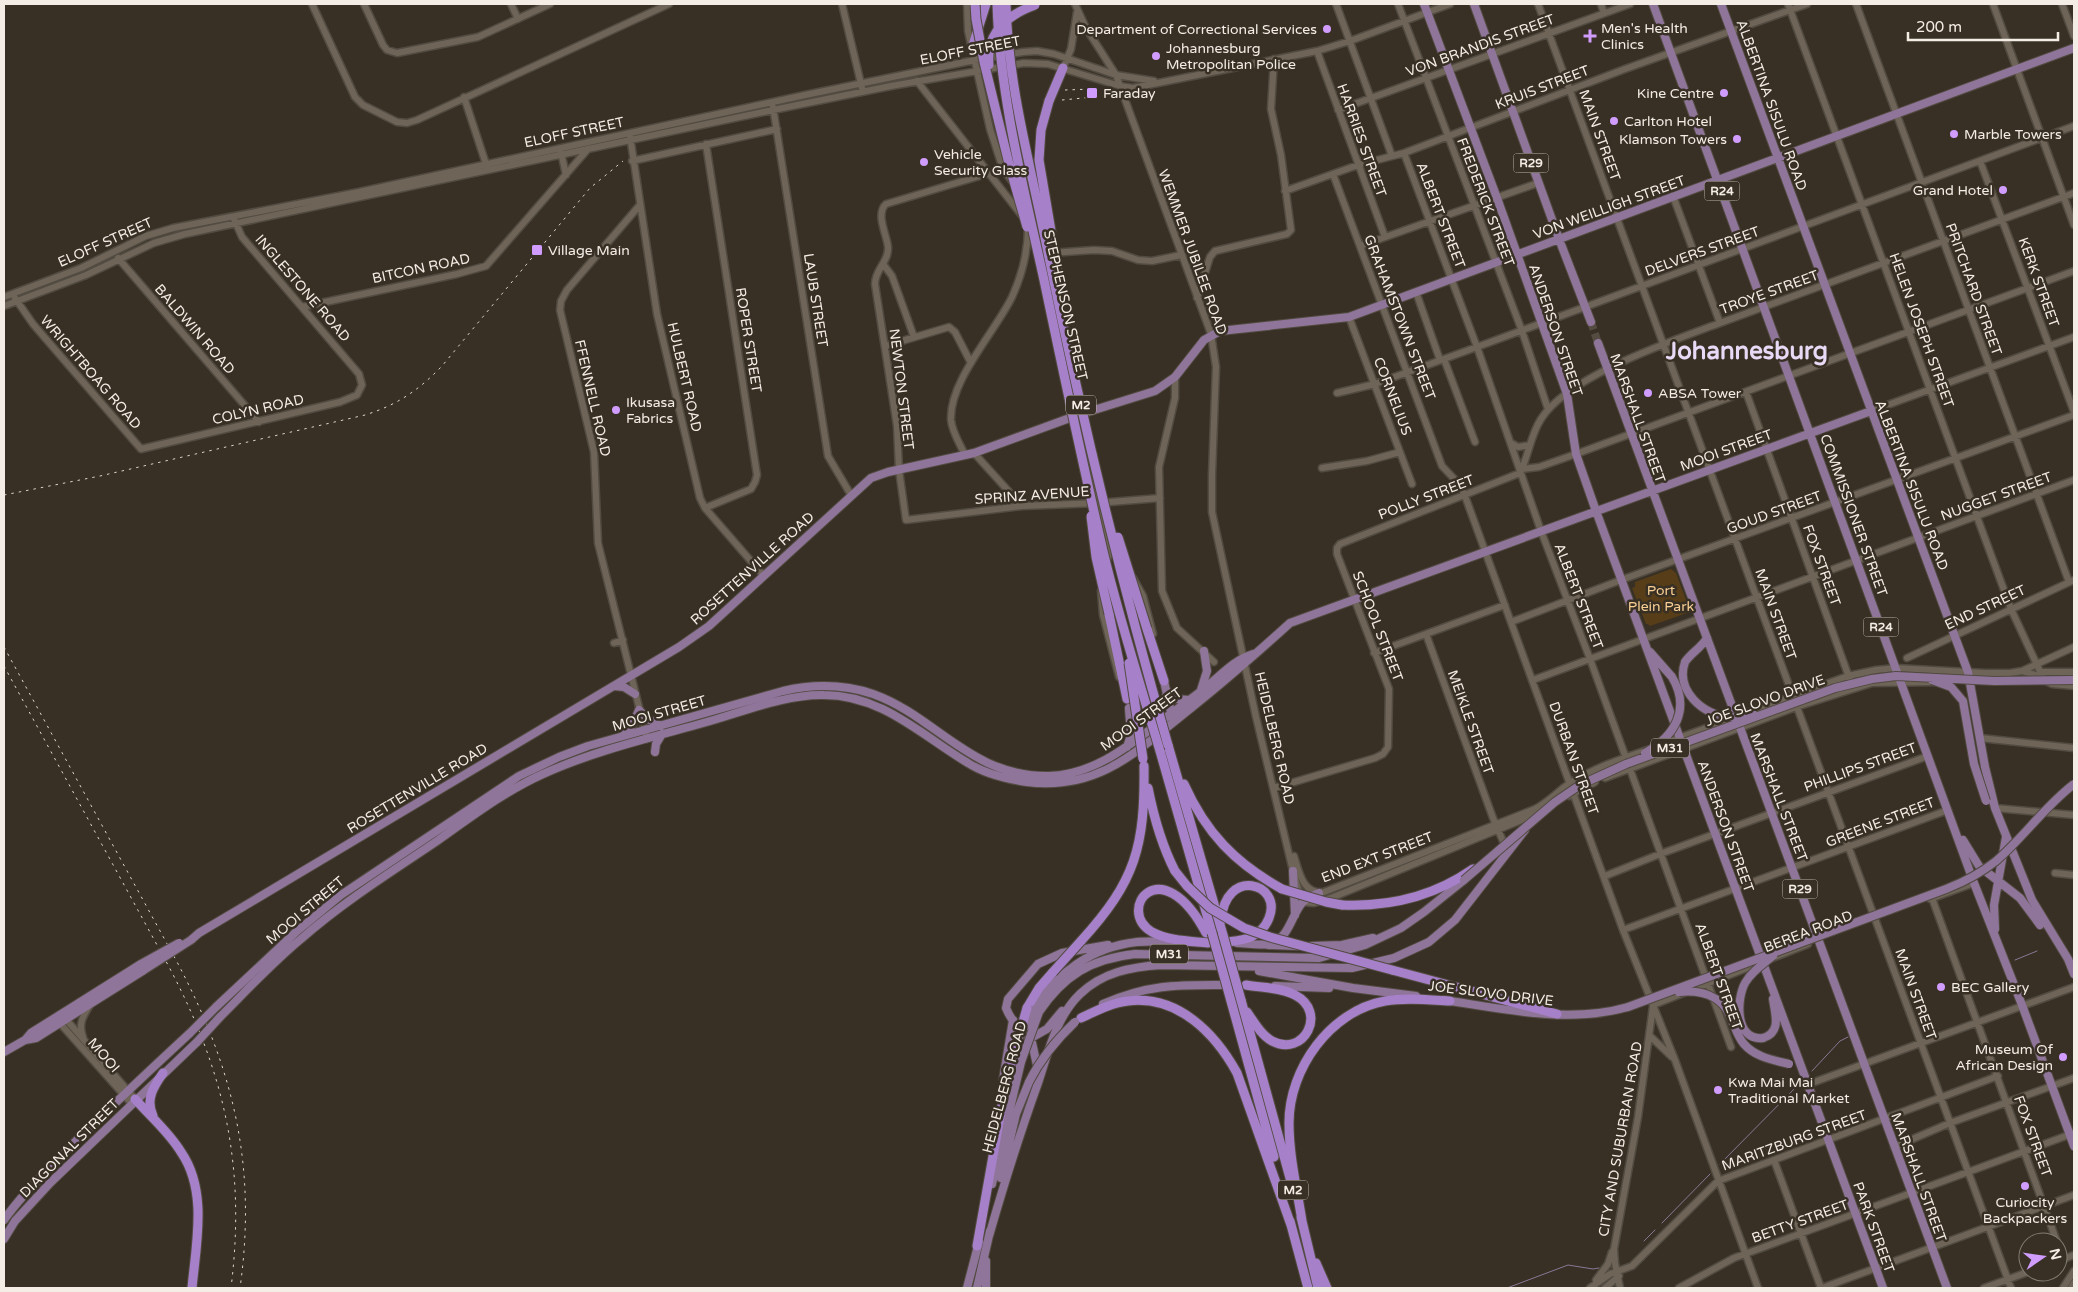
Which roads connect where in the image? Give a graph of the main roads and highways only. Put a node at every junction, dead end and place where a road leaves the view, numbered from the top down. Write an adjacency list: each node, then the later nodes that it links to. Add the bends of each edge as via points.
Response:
1 (975, 4): 15 (highway, bridge, via 979,40)
2 (986, 4): 11 (highway)
3 (997, 4): 21 (highway, M2, bridge, via 1007,105)
4 (1006, 4): 13 (highway, M2, bridge)
5 (1011, 4): 13 (highway, bridge)
6 (1042, 4): 15 (highway, bridge, via 1016,12 992,40 988,57)
7 (1424, 4): 19 (main road, ANDERSON STREET)
8 (1474, 4): 18 (main road, R29)
9 (1653, 4): 17 (main road, COMMISSIONER STREET / R24)
10 (1721, 4): 16 (main road, ALBERTINA SISULU ROAD / R24)
11 (972, 48)
12 (2074, 48): 16 (main road, VON WEILLIGH STREET)
13 (1010, 61): 22 (highway, M2, bridge)
14 (1063, 68): 22 (highway, bridge, via 1041,130 1038,160 1060,278)
15 (992, 93): 21 (highway, bridge)
16 (1778, 158): 17 (main road, VON WEILLIGH STREET); 25 (main road, ALBERTINA SISULU ROAD / R24)
17 (1718, 181): 18 (main road, VON WEILLIGH STREET); 26 (main road, COMMISSIONER STREET / R24)
18 (1559, 240): 19 (main road, VON WEILLIGH STREET); 20 (main road, R29)
19 (1517, 254): 23 (main road, VON WEILLIGH STREET, via 1349,317 1229,328); 30 (main road, ANDERSON STREET, via 1567,394 1576,454)
20 (1591, 322)
21 (1053, 324): 28 (highway, M2, bridge)
22 (1063, 326): 27 (highway, M2, bridge)
23 (1211, 334): 39 (main road, ROSETTENVILLE ROAD, via 1175,377 1155,391 974,453 871,478 709,626 679,648)
24 (1598, 343): 29 (main road, MARSHALL STREET / R29)
25 (1871, 411): 26 (main road, MOOI STREET); 59 (main road, ALBERTINA SISULU ROAD / R24, via 1968,672)
26 (1811, 433): 29 (main road, MOOI STREET); 36 (main road, COMMISSIONER STREET / R24, via 1896,668)
27 (1100, 483): 38 (highway, bridge); 54 (highway, M2, bridge)
28 (1090, 488): 31 (highway, M2, bridge); 44 (highway, bridge, via 1096,558)
29 (1652, 491): 30 (main road, MOOI STREET); 32 (main road, MARSHALL STREET / R29)
30 (1596, 511): 33 (main road, ANDERSON STREET); 35 (main road, MOOI STREET, via 1290,623)
31 (1122, 623): 54 (highway, M2, bridge); 56 (highway, bridge)
32 (1707, 638): 45 (main road, bridge, via 1685,662 1683,678 1696,702 1709,712 1736,717); 122 (main road, MARSHALL STREET / R29)
33 (1648, 650): 57 (main road, bridge, via 1672,677 1680,696 1680,712 1665,740); 82 (main road, ANDERSON STREET)
34 (1204, 651): 41 (main road, via 1207,671)
35 (1243, 661): 41 (main road, MOOI STREET); 48 (main road, MOOI STREET)
36 (1903, 679): 37 (main road, JOE SLOVO DRIVE / M31, bridge); 45 (main road, JOE SLOVO DRIVE / M31, bridge, via 1872,679 1854,683); 59 (main road, bridge, via 1945,684 1960,696 1966,709 1974,764 1986,801); 61 (main road, COMMISSIONER STREET / R24)
37 (2074, 680)
38 (1164, 681): 40 (main road)
39 (614, 686): 42 (main road, via 624,687); 79 (main road, ROSETTENVILLE ROAD, bridge)
40 (1167, 692): 43 (main road, via 1176,699); 44 (main road, via 1157,712 1146,716 1138,716); 46 (main road)
41 (1201, 692): 43 (main road, MOOI STREET)
42 (635, 694)
43 (1189, 700): 46 (main road, MOOI STREET)
44 (1129, 705): 51 (main road, STEPHENSON STREET); 53 (main road, via 1131,735)
45 (1783, 706): 57 (main road, JOE SLOVO DRIVE / M31, bridge)
46 (1172, 713): 48 (main road); 51 (main road, MOOI STREET)
47 (661, 726): 50 (main road, MOOI STREET); 50 (main road, via 639,710); 53 (main road, MOOI STREET, via 799,687 836,686 873,694 974,756 1017,772 1049,776 1076,771 1104,761)
48 (1169, 726): 52 (main road, MOOI STREET)
49 (662, 734): 52 (main road, MOOI STREET, via 784,700 833,695 861,700 890,711 970,765 1015,780 1049,784 1078,780 1105,771); 55 (main road, via 656,744); 70 (main road, MOOI STREET, via 590,756 522,784)
50 (623, 736): 70 (main road, MOOI STREET, via 566,754 520,776 340,895)
51 (1141, 737): 52 (main road, STEPHENSON STREET); 53 (main road, MOOI STREET)
52 (1147, 744)
53 (1127, 746)
54 (1166, 749): 63 (highway, bridge, via 1189,796 1215,837 1249,868 1282,889 1342,905 1380,905 1431,893); 68 (highway, M2); 71 (highway, M2)
55 (656, 752)
56 (1144, 763): 88 (highway, bridge, via 1142,834 1132,867 1114,901 1039,988); 89 (highway, bridge, via 1155,824 1163,848 1175,871 1210,908 1244,928 1270,937)
57 (1627, 763): 63 (main road, JOE SLOVO DRIVE / M31, bridge, via 1566,795)
58 (2074, 784): 76 (main road, JOE SLOVO DRIVE, bridge, via 1997,860 1973,877 1946,890)
59 (1995, 808): 62 (main road, ALBERTINA SISULU ROAD / R24)
60 (1537, 814): 78 (main road, via 1455,920 1418,948 1394,958 1352,968)
61 (1952, 821): 65 (main road, ALBERTINA SISULU ROAD / R24, via 1976,862); 72 (main road, COMMISSIONER STREET)
62 (2006, 836): 65 (main road); 80 (main road, ALBERTINA SISULU ROAD / R24, via 2037,912 2068,959)
63 (1494, 854): 69 (main road, JOE SLOVO DRIVE / M31, bridge, via 1424,912)
64 (1293, 872): 67 (main road)
65 (1998, 881): 72 (main road, via 1993,912); 80 (main road, ALBERTINA SISULU ROAD / R24, via 2026,905)
66 (1319, 892): 67 (main road, via 1302,902)
67 (1295, 915): 75 (main road, via 1282,937)
68 (1209, 933): 74 (highway, via 1187,904 1168,890 1160,888 1147,892 1140,902 1141,919 1151,931 1173,939); 106 (highway, M2, bridge)
69 (1392, 933): 75 (main road, via 1342,944); 77 (main road, JOE SLOVO DRIVE / M31)
70 (298, 935): 95 (main road, MOOI STREET, bridge, via 197,1042); 98 (main road, MOOI STREET, bridge)
71 (1222, 936): 71 (highway, via 1240,940 1259,932 1267,923 1271,906 1259,887 1244,886 1233,891 1225,901); 74 (main road); 75 (main road); 87 (highway, M2, bridge)
72 (1997, 941): 101 (main road, COMMISSIONER STREET)
73 (1136, 942): 74 (main road); 88 (main road, via 1107,949 1080,961 1054,981); 91 (main road, via 1062,953 1038,964 1007,1000 1006,1008)
74 (1208, 943)
75 (1264, 944)
76 (1780, 950): 82 (main road, bridge, via 1750,976 1740,997 1739,1014 1750,1035 1764,1038 1772,1034 1776,1026); 85 (main road, JOE SLOVO DRIVE, bridge)
77 (1319, 958): 88 (main road, HEIDELBERG ROAD / M31, via 1135,954 1109,958 1070,976)
78 (1228, 966): 83 (main road); 84 (main road, via 1136,967 1100,979)
79 (143, 967): 90 (main road, ROSETTENVILLE ROAD); 90 (main road, ROSETTENVILLE ROAD, via 92,1002)
80 (2074, 974)
81 (1246, 985): 83 (main road, HEIDELBERG ROAD); 87 (highway, via 1296,995 1310,1009 1309,1029 1301,1040 1279,1044 1266,1037); 92 (main road, HEIDELBERG ROAD, via 1146,988 1108,1002)
82 (1771, 985): 97 (main road, ANDERSON STREET)
83 (1353, 988): 86 (main road, JOE SLOVO DRIVE)
84 (1081, 993): 93 (main road, via 1047,1029); 96 (main road, via 1059,1025)
85 (1668, 993): 89 (main road, JOE SLOVO DRIVE, bridge, via 1628,1007 1591,1014); 97 (main road, bridge, via 1693,991 1713,997 1727,1010 1737,1034 1750,1049 1789,1064)
86 (1450, 1001): 89 (main road, JOE SLOVO DRIVE); 105 (highway, via 1400,999 1373,1004 1350,1014 1319,1043 1301,1070 1291,1103 1289,1131)
87 (1242, 1003): 105 (highway, M2)
88 (1033, 1010): 111 (highway, bridge, via 1006,1083)
89 (1557, 1014)
90 (61, 1018): 94 (main road, ROSETTENVILLE ROAD)
91 (1013, 1020): 93 (main road); 111 (main road)
92 (1078, 1020): 106 (highway, via 1102,1008 1129,1001 1160,1002 1193,1019 1210,1033 1237,1073); 107 (main road, HEIDELBERG ROAD, bridge, via 1050,1048 1029,1082 1016,1114)
93 (1031, 1038): 96 (main road)
94 (4, 1052)
95 (163, 1073): 99 (main road, MOOI STREET); 100 (highway, via 150,1098 151,1113)
96 (1039, 1079): 107 (main road)
97 (1808, 1082): 103 (main road, ANDERSON STREET)
98 (125, 1093): 104 (main road, DIAGONAL STREET, via 50,1167)
99 (133, 1101): 100 (highway); 108 (main road, DIAGONAL STREET, via 50,1183 15,1221)
100 (157, 1124): 113 (highway, via 182,1152 194,1182 198,1223)
101 (2072, 1134): 102 (main road, COMMISSIONER STREET)
102 (2074, 1146)
103 (1842, 1175): 121 (main road, PARK STREET)
104 (4, 1220)
105 (1302, 1221): 109 (highway, M2)
106 (1291, 1225): 110 (highway, M2)
107 (989, 1236): 112 (main road, HEIDELBERG ROAD)
108 (4, 1239)
109 (1306, 1240): 119 (highway, M2); 120 (highway)
110 (1296, 1241): 117 (highway); 118 (highway, M2)
111 (976, 1250): 114 (main road)
112 (986, 1251): 115 (main road, HEIDELBERG ROAD); 116 (main road)
113 (192, 1288)
114 (967, 1288)
115 (977, 1288)
116 (986, 1288)
117 (1302, 1288)
118 (1308, 1288)
119 (1318, 1288)
120 (1327, 1288)
121 (1883, 1288)
122 (1947, 1288)

